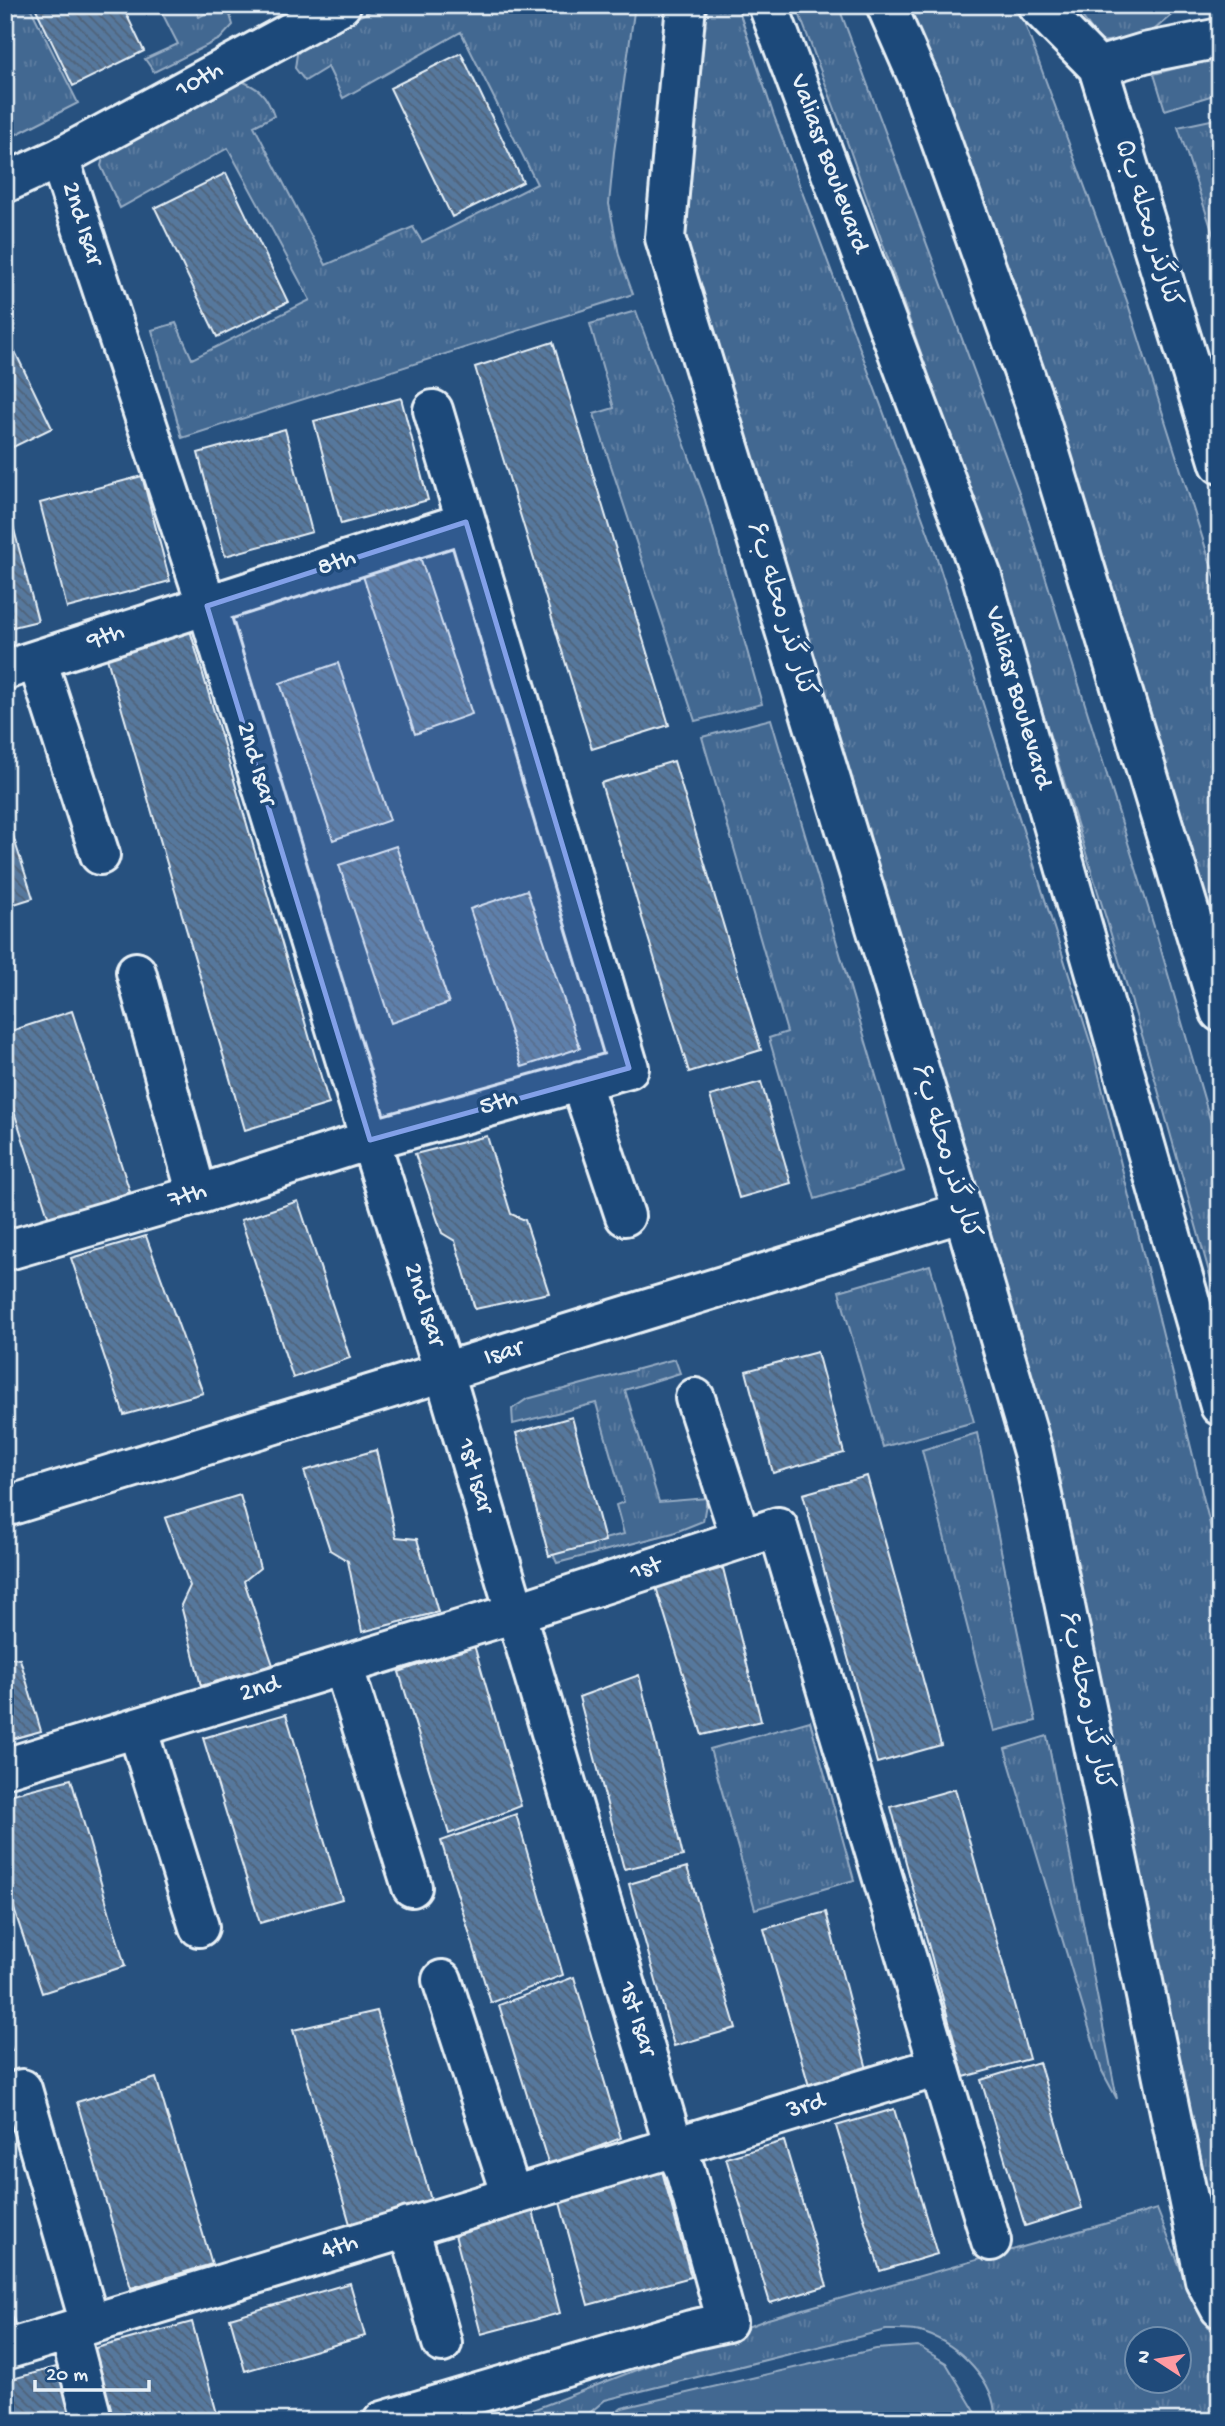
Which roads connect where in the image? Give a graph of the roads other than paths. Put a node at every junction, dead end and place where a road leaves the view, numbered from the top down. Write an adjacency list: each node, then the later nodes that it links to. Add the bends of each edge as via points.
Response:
1 (341, 5): 8 (street, 10th)
2 (686, 5): 21 (street, کنار گذر محله ب۶, via 665,238)
3 (768, 5): 26 (street, Valiasr Boulevard, via 982,578)
4 (886, 5): 17 (street, via 921,85 1034,401)
5 (1037, 5): 7 (street, کنارگذر محله ب۵)
6 (1220, 38): 7 (street)
7 (1098, 67): 11 (street, کنارگذر محله ب۵)
8 (60, 158): 9 (street, 10th); 13 (street, 2nd Isar)
9 (5, 183)
10 (433, 410): 12 (street)
11 (1220, 464)
12 (466, 522): 13 (street, 8th); 18 (street, 5th, via 629,1068)
13 (207, 606): 14 (street, 9th); 19 (street, 2nd Isar)
14 (21, 665): 15 (street)
15 (100, 855)
16 (136, 972): 20 (street)
17 (1220, 1012)
18 (580, 1081): 19 (street, 5th); 22 (street)
19 (370, 1140): 20 (street, 7th); 24 (street, 2nd Isar)
20 (197, 1195): 23 (street, 7th)
21 (963, 1212): 24 (street, Isar); 42 (street, کنار گذر محله ب۶, via 1033,1452 1205,2280)
22 (625, 1216)
23 (5, 1251)
24 (444, 1372): 27 (street, Isar); 29 (street, 1st Isar)
25 (695, 1398): 28 (street)
26 (1220, 1406)
27 (5, 1507)
28 (741, 1539): 29 (street, 1st); 36 (street, 1st, via 778,1527)
29 (515, 1613): 30 (street, 2nd); 38 (street, 1st Isar)
30 (343, 1665): 31 (street, 2nd); 33 (street)
31 (137, 1728): 32 (street, 2nd); 34 (street)
32 (5, 1768)
33 (412, 1887)
34 (199, 1927)
35 (442, 1980): 39 (street)
36 (938, 2067): 38 (street, 3rd); 41 (street)
37 (22, 2089): 43 (street)
38 (674, 2147): 39 (street, 4th); 46 (street, 1st Isar, via 685,2170 727,2322 691,2330)
39 (512, 2196): 40 (street, 4th)
40 (409, 2227): 43 (street, 4th); 44 (street)
41 (991, 2241)
42 (1220, 2308)
43 (80, 2328): 45 (street, 4th); 47 (street)
44 (442, 2343)
45 (5, 2350)
46 (476, 2408): 48 (street, 1st Isar)
47 (90, 2411)
48 (383, 2421)

